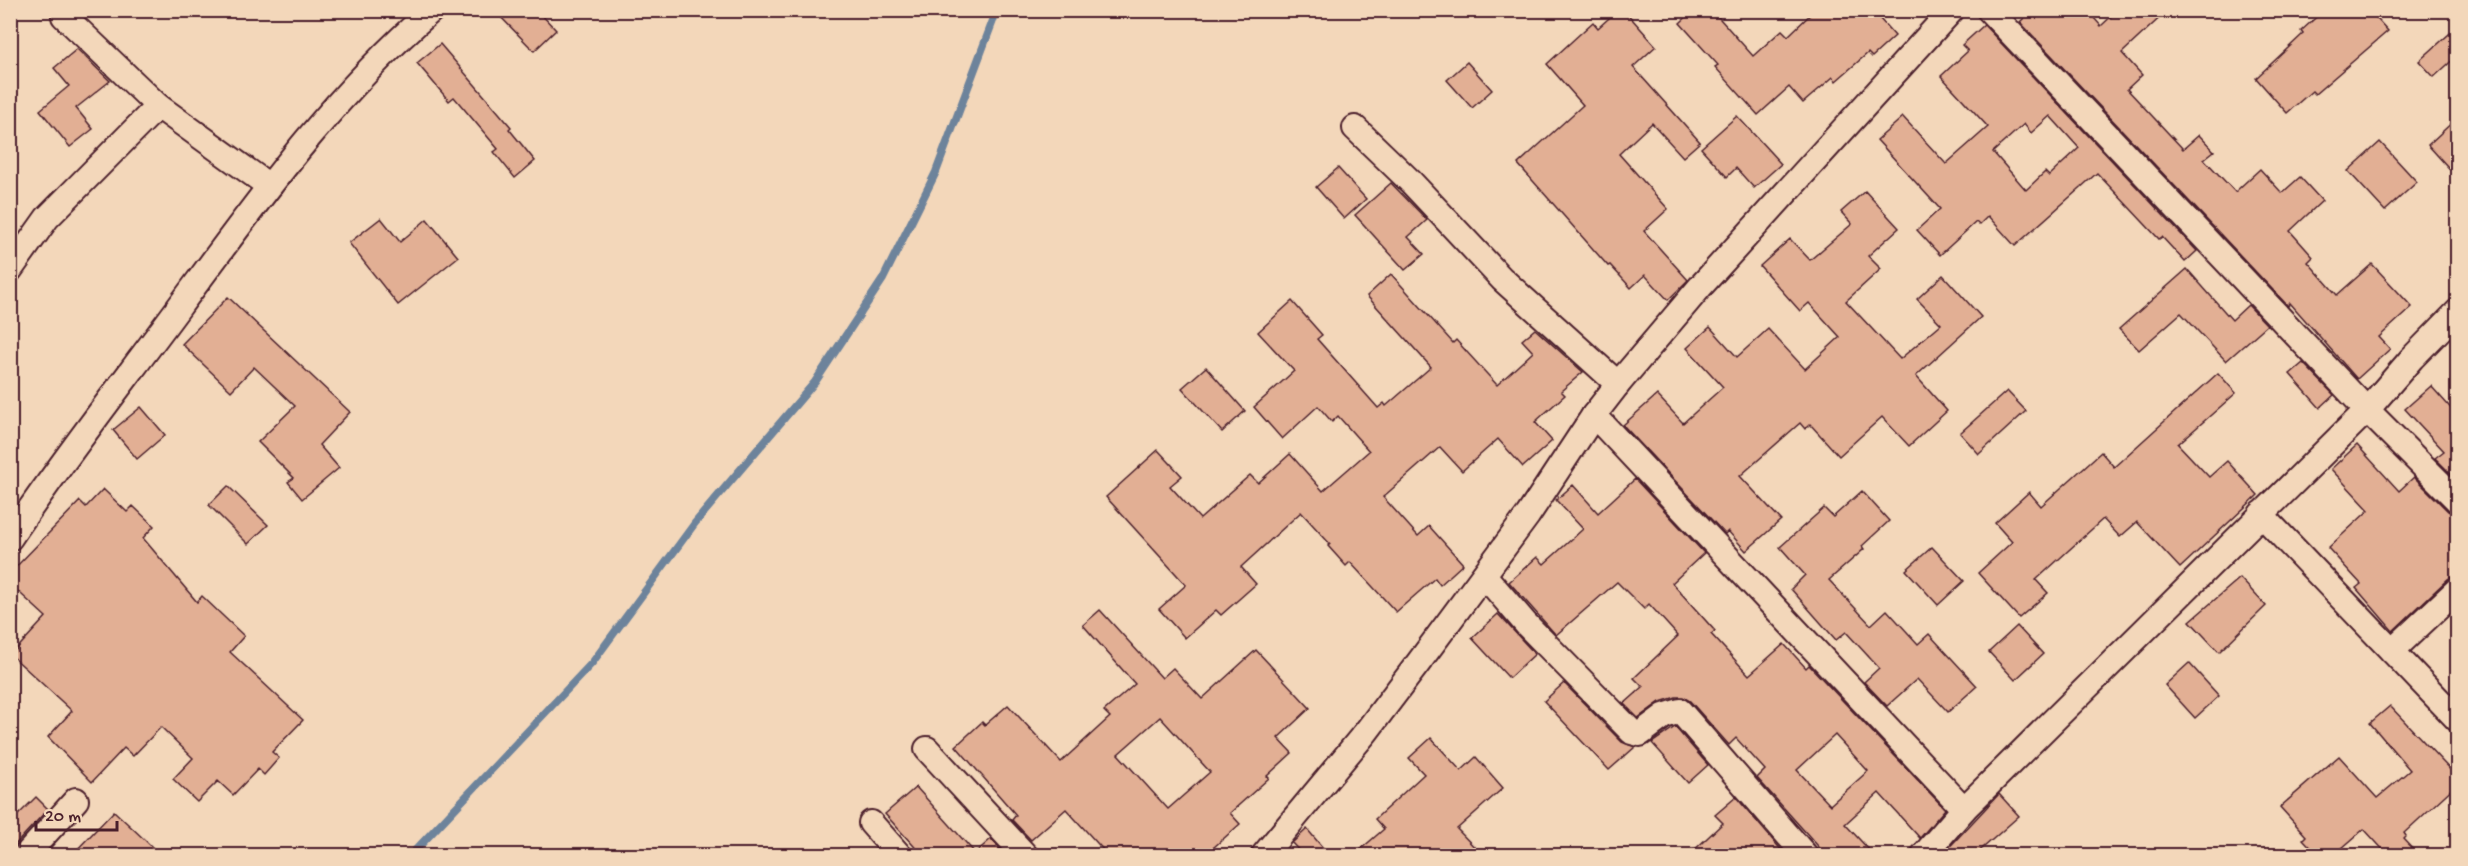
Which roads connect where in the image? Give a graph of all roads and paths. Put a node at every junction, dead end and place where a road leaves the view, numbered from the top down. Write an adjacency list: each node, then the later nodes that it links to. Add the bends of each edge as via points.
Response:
1 (432, 10): 7 (street, via 351,91)
2 (1952, 10): 10 (street, via 1700,287)
3 (1989, 10): 11 (street)
4 (64, 16): 5 (street)
5 (158, 106): 7 (street); 8 (street, via 47,218)
6 (1355, 128): 10 (street, via 1502,279)
7 (269, 186): 15 (street)
8 (10, 270)
9 (2457, 311): 11 (street)
10 (1618, 384): 12 (street)
11 (2367, 410): 13 (street); 14 (street)
12 (1594, 415): 16 (street); 22 (street)
13 (2457, 501)
14 (2261, 513): 18 (street); 22 (street)
15 (10, 538)
16 (1484, 575): 27 (street, via 1366,732); 28 (street, via 1526,624 1632,732 1640,734 1664,716 1680,711)
17 (2457, 589): 18 (street)
18 (2392, 651): 19 (street)
19 (2457, 720)
20 (927, 749): 26 (street)
21 (76, 800): 24 (street)
22 (1964, 809): 29 (street)
23 (871, 823): 25 (street)
24 (25, 855)
25 (900, 855)
26 (1026, 855)
27 (1263, 855)
28 (1806, 855)
29 (1923, 855)

